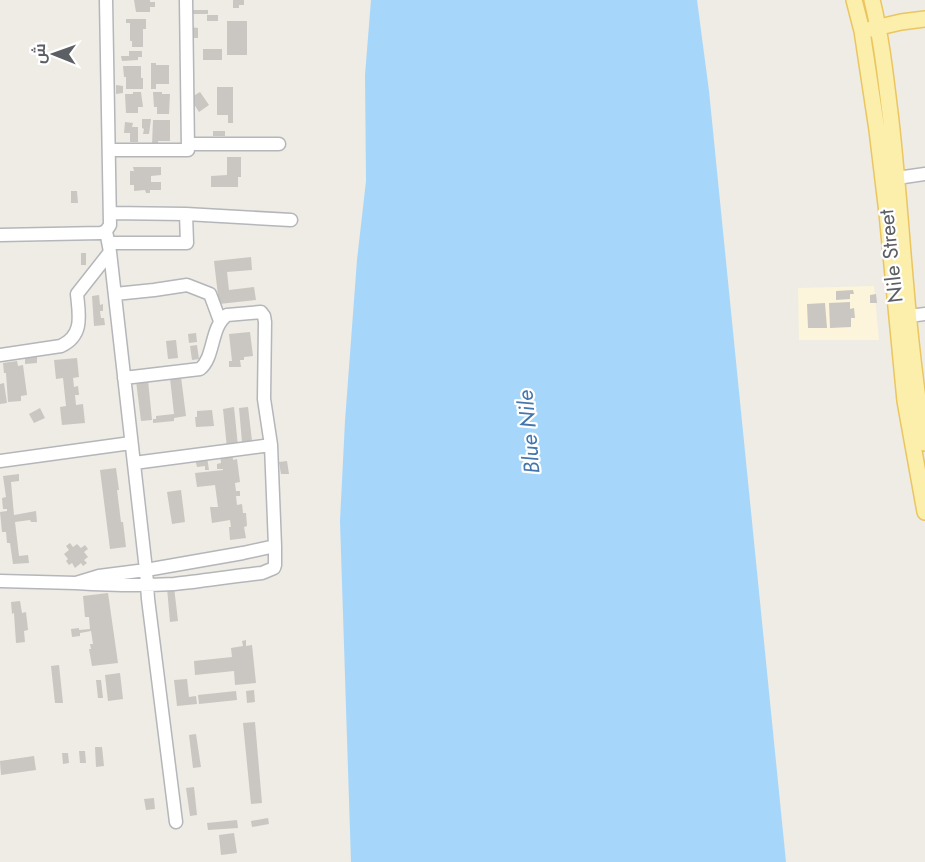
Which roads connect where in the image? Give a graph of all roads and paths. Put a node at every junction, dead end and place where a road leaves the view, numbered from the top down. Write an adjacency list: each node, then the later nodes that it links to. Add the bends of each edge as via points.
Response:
1 (106, 0): 10 (street)
2 (186, 0): 8 (street)
3 (854, 0): 7 (main road, Nile Street)
4 (872, 0): 6 (main road, Nile Street)
5 (925, 19): 6 (main road)
6 (879, 27): 7 (main road); 12 (main road, Nile Street)
7 (862, 31): 29 (main road, Nile Street, via 887,213 905,401)
8 (188, 144): 9 (street); 10 (street, via 188,150)
9 (279, 144)
10 (109, 150): 13 (street)
11 (925, 174): 12 (street)
12 (897, 178): 20 (main road, Nile Street)
13 (110, 213): 14 (street); 17 (street)
14 (186, 214): 15 (street); 17 (street, via 187,243)
15 (291, 220)
16 (0, 235): 17 (street, via 101,233)
17 (108, 242): 18 (street); 22 (street, via 77,294 79,322 69,342)
18 (115, 294): 21 (street, via 191,286 210,294); 23 (street)
19 (925, 314): 20 (street)
20 (909, 316): 25 (main road, Nile Street)
21 (220, 321): 23 (street, via 206,363 200,369); 26 (street, via 227,315 261,312 264,316 264,399)
22 (0, 355)
23 (124, 378): 24 (street)
24 (131, 443): 27 (street); 28 (street)
25 (925, 443)
26 (271, 445): 28 (street); 30 (street)
27 (0, 461)
28 (134, 464): 31 (street)
29 (925, 512)
30 (274, 546): 31 (street); 34 (street, via 272,570)
31 (146, 570): 33 (street); 34 (street)
32 (0, 581): 33 (street)
33 (76, 583): 34 (street)
34 (148, 585): 35 (street)
35 (176, 822)

